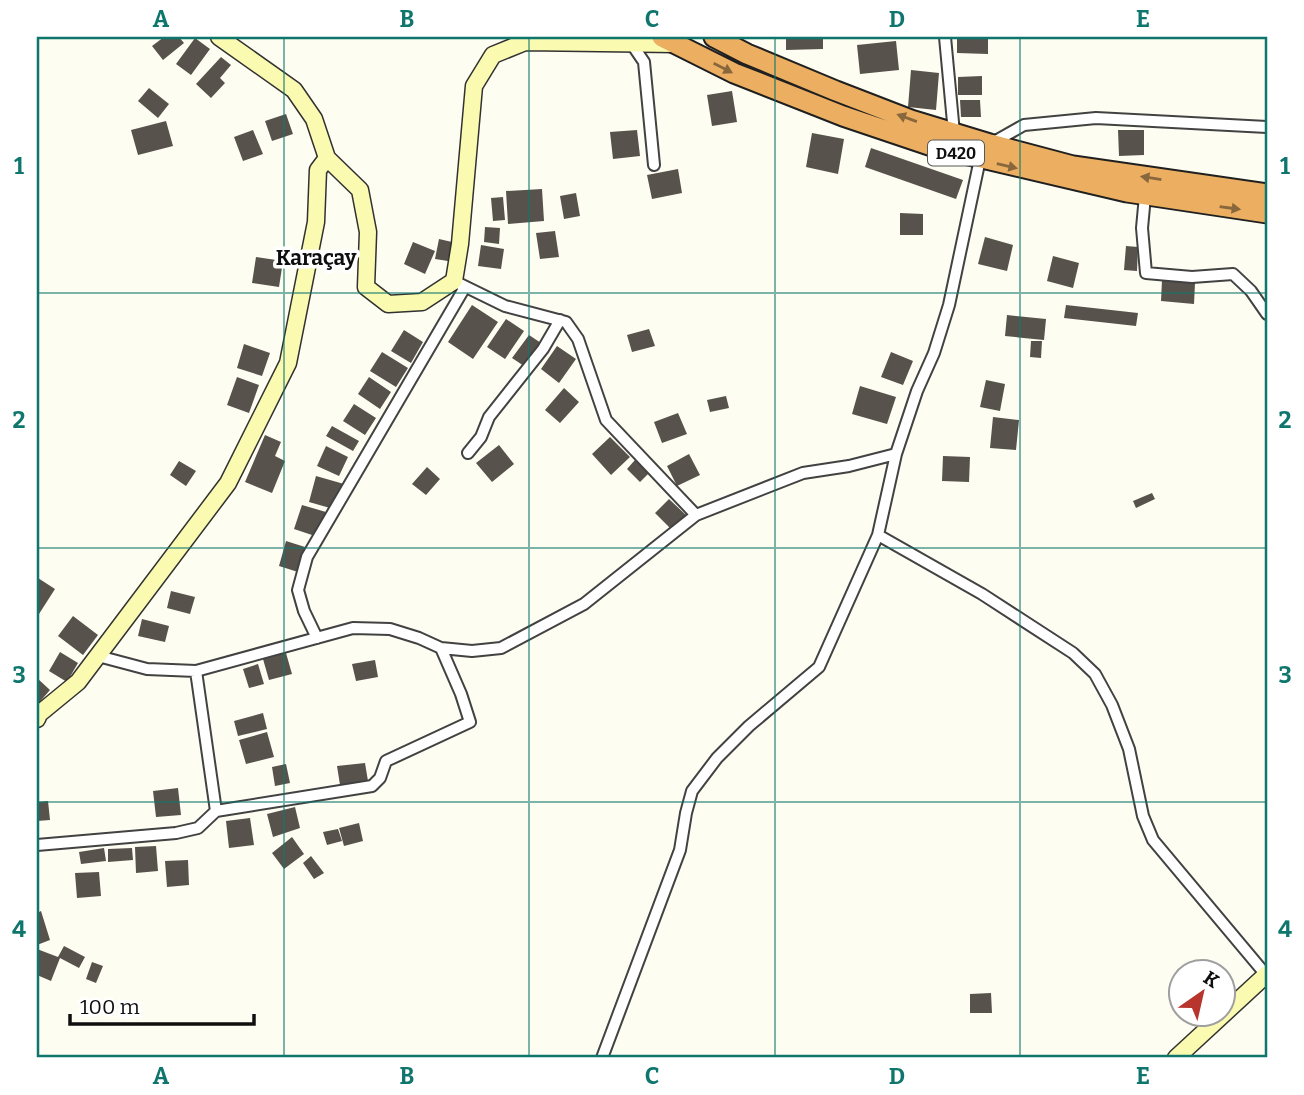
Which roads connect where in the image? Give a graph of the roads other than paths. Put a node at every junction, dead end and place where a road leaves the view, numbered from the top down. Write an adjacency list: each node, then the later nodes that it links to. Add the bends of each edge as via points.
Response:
1 (219, 37): 9 (street, via 294,90 314,120)
2 (714, 37): 7 (highway, D420, one-way to 2, via 836,91)
3 (945, 37): 7 (street)
4 (669, 40): 5 (street); 8 (highway, D420, one-way to 8, via 734,73 843,116 935,147)
5 (631, 43): 10 (street, via 644,62); 14 (street, via 525,42 493,55 474,86)
6 (1267, 127): 8 (street, via 1096,118 1024,125)
7 (954, 133): 8 (highway, D420)
8 (985, 152): 11 (highway, D420, one-way to 8); 12 (highway, D420, one-way to 12); 18 (street, via 949,305)
9 (327, 158): 14 (street, via 360,190 368,232 366,287 388,304 422,302); 23 (street, via 318,170 316,222 288,363 228,483)
10 (654, 165)
11 (1267, 194)
12 (1145, 195): 13 (highway, D420, one-way to 13); 15 (street, via 1146,273 1233,274)
13 (1267, 213)
14 (459, 284): 16 (street, via 505,306); 21 (street, via 307,557 298,590)
15 (1267, 314)
16 (560, 320): 17 (street, via 543,349 488,417 481,437); 19 (street, via 578,339 606,420)
17 (468, 453)
18 (896, 453): 19 (street, via 849,467 803,473); 20 (street)
19 (696, 515): 22 (street, via 584,604 501,648)
20 (878, 535): 28 (street, via 982,594 1073,653 1095,674 1129,750 1153,840); 29 (street, via 819,667 741,734 692,791 680,850)
21 (317, 638): 22 (street, via 353,628 390,629); 24 (street)
22 (441, 648): 26 (street, via 470,722 386,761 372,786)
23 (98, 656): 24 (street, via 147,670); 25 (street, via 78,682)
24 (196, 671): 26 (street)
25 (37, 719)
26 (216, 811): 27 (street, via 198,828 176,833)
27 (37, 845)
28 (1267, 975): 30 (street)
29 (602, 1058)
30 (1176, 1058)

